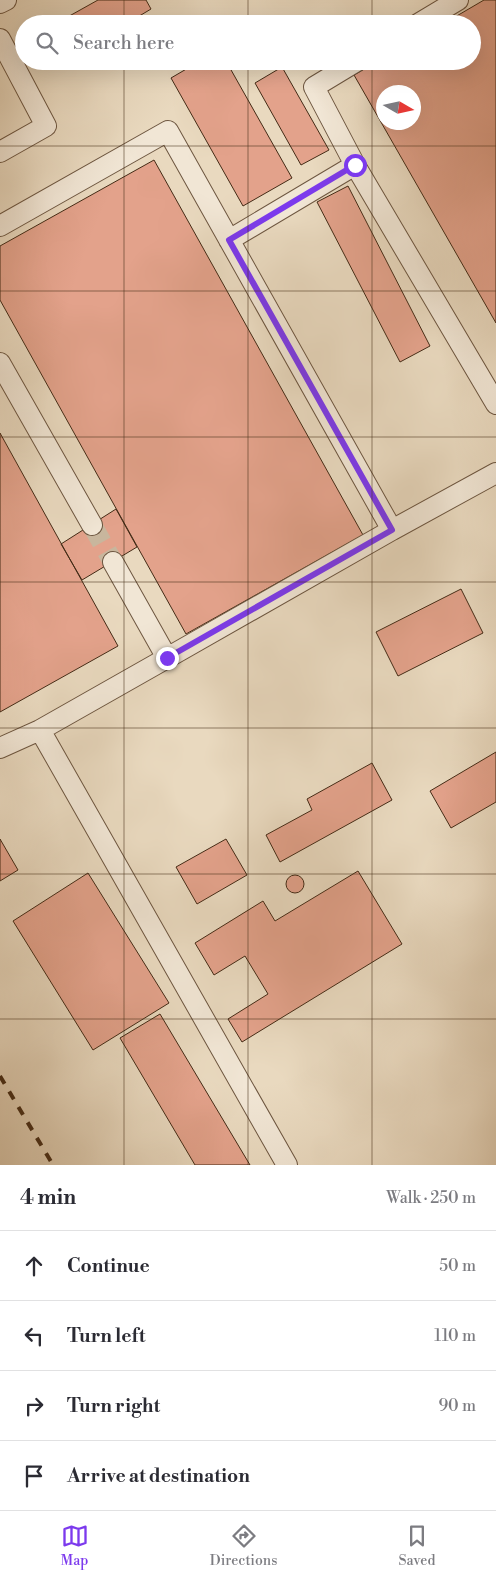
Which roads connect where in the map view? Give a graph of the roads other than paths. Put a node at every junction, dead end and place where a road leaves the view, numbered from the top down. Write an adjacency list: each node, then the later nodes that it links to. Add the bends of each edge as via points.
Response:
1 (6, 0): 3 (lane)
2 (458, 0): 4 (lane)
3 (0, 3)
4 (433, 15)
5 (0, 38): 6 (lane)
6 (15, 67)
7 (17, 70): 9 (lane, via 46,126)
8 (341, 70): 10 (lane, via 314,87)
9 (0, 152)
10 (355, 165): 12 (lane); 14 (lane)
11 (0, 226): 12 (lane, via 168,131)
12 (229, 240): 17 (lane)
13 (0, 363): 16 (lane)
14 (496, 404)
15 (496, 473): 17 (lane)
16 (92, 525)
17 (392, 530): 19 (lane)
18 (113, 562): 19 (lane)
19 (167, 658): 20 (lane)
20 (40, 730): 21 (lane); 22 (lane)
21 (0, 748)
22 (287, 1165)

